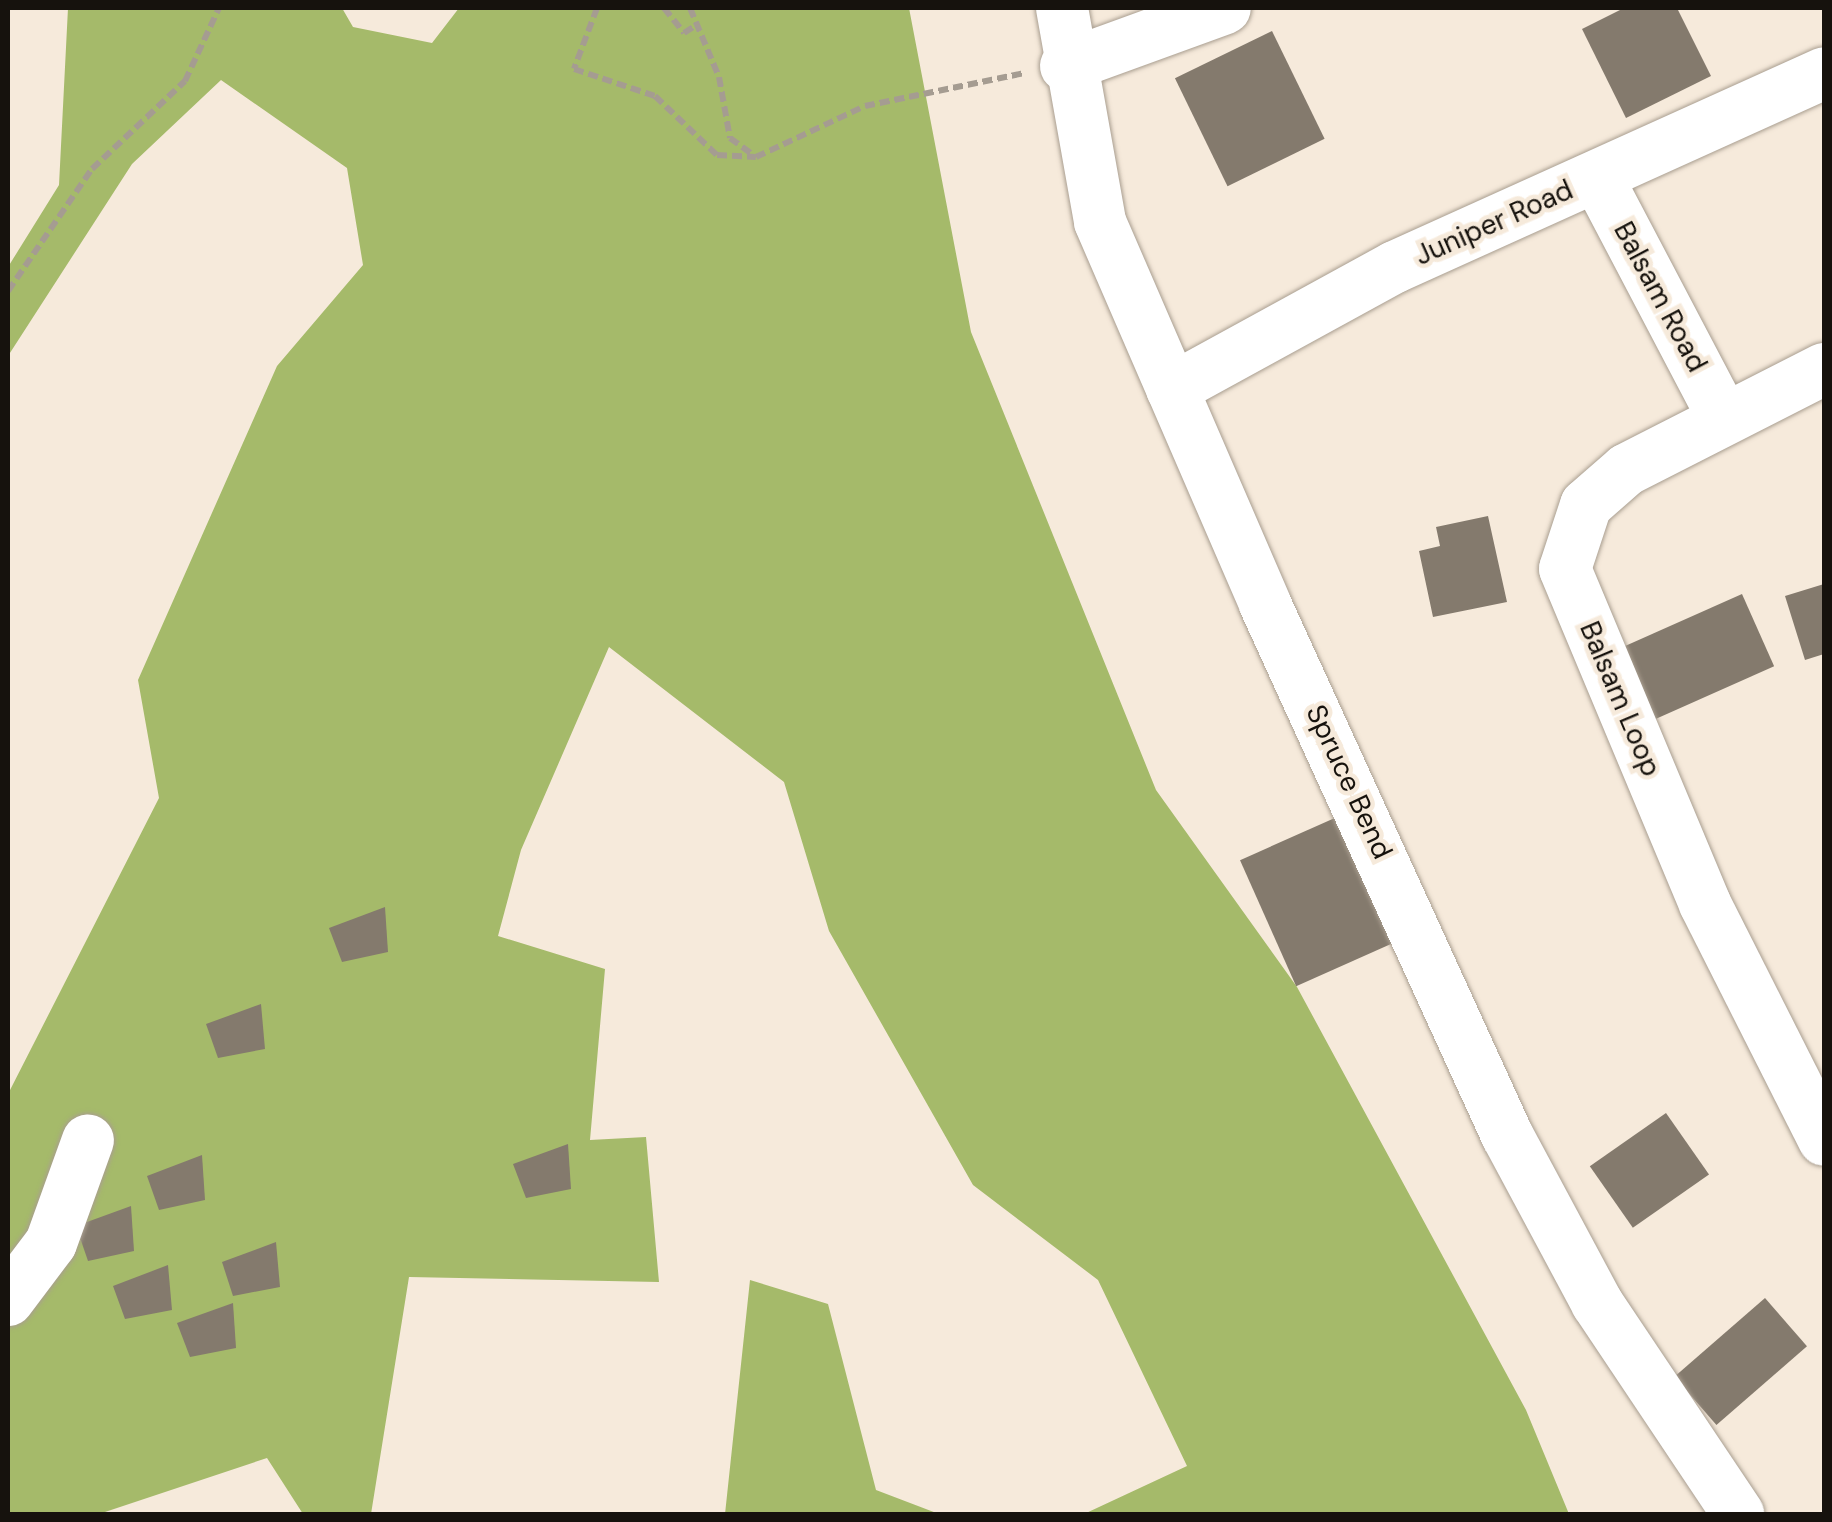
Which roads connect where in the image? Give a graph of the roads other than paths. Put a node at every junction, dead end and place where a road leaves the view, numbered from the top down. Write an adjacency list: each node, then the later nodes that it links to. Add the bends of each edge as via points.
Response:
1 (1062, 8): 3 (street, Spruce Bend)
2 (1225, 8): 3 (street)
3 (1066, 66): 7 (street, Spruce Bend, via 1100,222)
4 (1824, 73): 5 (street, Juniper Road)
5 (1597, 177): 7 (street, Juniper Road, via 1395,267); 8 (street, Balsam Road)
6 (1824, 369): 8 (street, Balsam Loop)
7 (1172, 389): 12 (street, Spruce Bend, via 1507,1135 1597,1304)
8 (1723, 418): 10 (street, Balsam Loop, via 1626,470 1586,505 1564,569 1705,904)
9 (88, 1140): 11 (street, via 51,1243)
10 (1824, 1140)
11 (8, 1300)
12 (1738, 1514)

